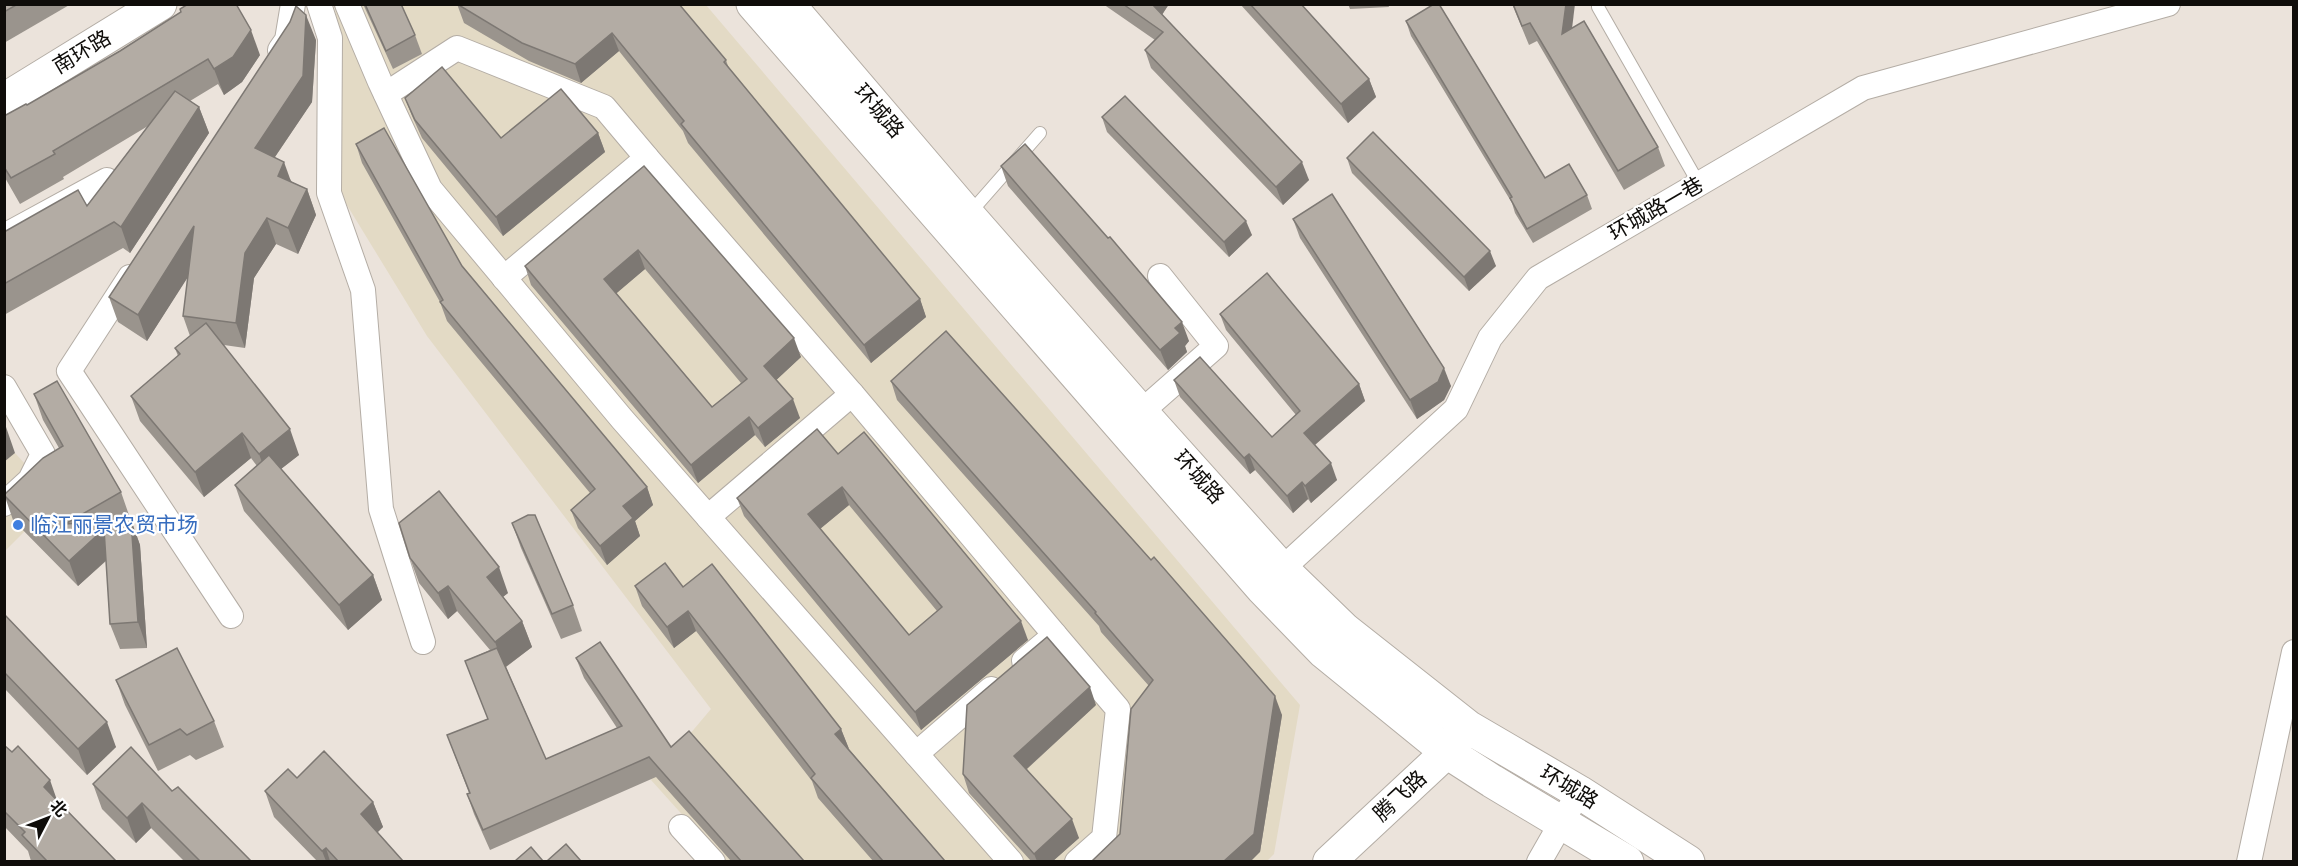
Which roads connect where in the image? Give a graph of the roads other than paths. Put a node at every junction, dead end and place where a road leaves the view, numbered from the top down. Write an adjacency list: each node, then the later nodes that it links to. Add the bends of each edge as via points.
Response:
1 (126, 4): 11 (main road, 南环路)
2 (160, 4): 13 (main road, 南环路)
3 (293, 4): 10 (street, via 287,40)
4 (319, 4): 31 (street, via 330,38 329,193 363,290 381,509)
5 (347, 4): 12 (street)
6 (753, 4): 28 (main road, 环城路)
7 (788, 4): 18 (main road, 环城路)
8 (1599, 4): 17 (lane)
9 (2168, 4): 17 (street, 环城路一巷, via 1863,88)
10 (268, 69)
11 (4, 78)
12 (386, 94): 15 (street, via 457,48 604,107); 22 (street, via 430,189)
13 (4, 100)
14 (1040, 133): 18 (lane)
15 (647, 158): 22 (street); 24 (street)
16 (107, 180): 19 (street)
17 (1699, 184): 28 (street, 环城路一巷, via 1538,278 1490,338 1456,409)
18 (968, 215): 25 (main road, 环城路)
19 (4, 236)
20 (146, 254): 29 (street, via 69,371)
21 (1160, 276): 25 (street, via 1216,346)
22 (504, 278): 27 (street)
23 (4, 387): 26 (street, via 43,454 30,480)
24 (852, 394): 27 (street); 30 (street)
25 (1141, 412): 28 (main road, 环城路)
26 (4, 504)
27 (708, 517): 35 (street)
28 (1272, 578): 33 (main road, 环城路); 34 (main road, 环城路, via 1324,652)
29 (231, 616)
30 (1055, 634): 35 (street); 41 (street, via 1118,709 1104,838)
31 (423, 642)
32 (2294, 652): 46 (street)
33 (1468, 727): 34 (street, 腾飞路); 36 (main road, 环城路)
34 (1447, 752): 37 (main road, 环城路); 42 (street, 腾飞路)
35 (916, 754): 40 (street)
36 (1579, 792): 37 (street); 45 (main road, 环城路)
37 (1560, 822): 43 (street); 44 (main road, 环城路)
38 (681, 827): 39 (street)
39 (713, 861)
40 (1011, 861)
41 (1077, 861)
42 (1329, 861)
43 (1539, 861)
44 (1627, 861)
45 (1688, 861)
46 (2249, 861)

